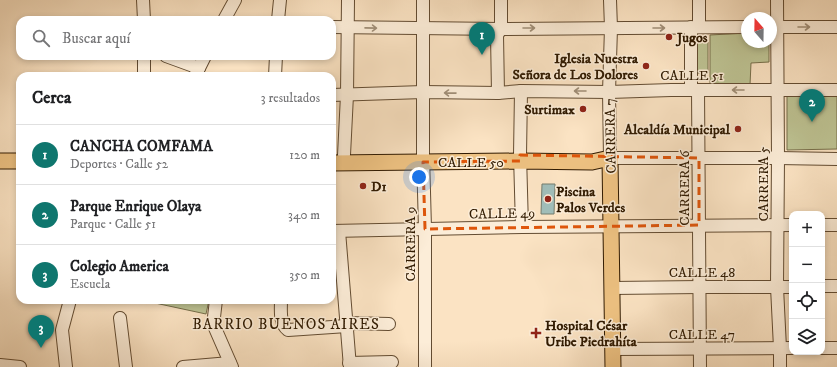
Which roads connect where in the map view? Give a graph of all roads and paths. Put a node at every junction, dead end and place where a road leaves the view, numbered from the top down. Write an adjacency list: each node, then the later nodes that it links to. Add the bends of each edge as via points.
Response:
1 (143, 0): 11 (street)
2 (235, 0): 12 (street)
3 (280, 0): 13 (street)
4 (348, 0): 19 (street)
5 (423, 0): 21 (street, CARRERA 9)
6 (501, 0): 22 (street)
7 (610, 0): 20 (street, CARRERA 7)
8 (699, 0): 15 (street, CARRERA 6)
9 (777, 0): 10 (street, CARRERA 5)
10 (776, 12)
11 (144, 16)
12 (226, 16)
13 (278, 16)
14 (336, 27): 19 (street)
15 (695, 27): 16 (street); 20 (street, one-way to 15); 32 (street, CARRERA 6)
16 (741, 27)
17 (777, 27): 18 (street, one-way to 18)
18 (837, 27)
19 (348, 28): 21 (street, one-way to 21); 40 (street)
20 (611, 28): 22 (street, one-way to 20); 37 (street, CARRERA 7)
21 (423, 29): 22 (street); 36 (street, CARRERA 9)
22 (501, 29): 38 (street, via 497,35)
23 (775, 48): 33 (street, CARRERA 5)
24 (144, 60): 28 (street)
25 (173, 60): 29 (street)
26 (203, 60): 30 (street)
27 (276, 60): 31 (street)
28 (144, 72)
29 (193, 72)
30 (197, 72)
31 (275, 72)
32 (695, 90): 33 (street, CALLE 51, one-way to 32); 37 (street, CALLE 51); 45 (street, CARRERA 6)
33 (777, 90): 34 (street, CALLE 51); 46 (street, CARRERA 5)
34 (837, 90)
35 (521, 91): 37 (street, CALLE 51, one-way to 35); 38 (street, CALLE 51); 43 (street)
36 (423, 92): 38 (street, CALLE 51, one-way to 36); 40 (street, CALLE 51); 42 (street, CARRERA 9)
37 (609, 92): 44 (street, CARRERA 7)
38 (498, 94)
39 (336, 95): 40 (street, CALLE 51)
40 (347, 95): 41 (street)
41 (336, 158): 42 (main road, CALLE 50)
42 (423, 158): 43 (main road, CALLE 50); 57 (street, CARRERA 9)
43 (520, 158): 44 (main road, CALLE 50, via 592,155); 56 (street)
44 (610, 158): 45 (street, CALLE 50); 53 (main road, CARRERA 7)
45 (699, 158): 46 (street, CALLE 50); 54 (street, CARRERA 6)
46 (778, 158): 47 (street, CALLE 50); 55 (street, CARRERA 5)
47 (837, 159)
48 (0, 161): 49 (main road)
49 (16, 161)
50 (789, 225): 55 (street, CALLE 49)
51 (825, 225): 52 (street)
52 (837, 225)
53 (611, 226): 54 (street, CALLE 49); 56 (street, CALLE 49); 66 (main road, CARRERA 7)
54 (699, 226): 55 (street, CALLE 49); 61 (street, CARRERA 6)
55 (778, 226): 64 (street, CARRERA 5)
56 (522, 227): 57 (street, CALLE 49)
57 (425, 229): 58 (street, CALLE 49); 86 (street, CARRERA 9)
58 (336, 231)
59 (336, 248): 60 (street)
60 (338, 283): 72 (street)
61 (700, 286): 64 (street, CALLE 48); 66 (street, CALLE 48); 77 (street, CARRERA 6)
62 (825, 286): 63 (street)
63 (837, 286)
64 (777, 287): 65 (street, CALLE 48); 73 (street, CARRERA 5)
65 (789, 287)
66 (612, 288): 76 (main road, CARRERA 7)
67 (69, 304): 83 (street, via 62,330)
68 (216, 304): 80 (street, via 214,328)
69 (281, 304): 72 (street, via 282,321 288,330)
70 (120, 318): 84 (street)
71 (390, 324): 72 (street)
72 (346, 325): 81 (street)
73 (786, 348): 77 (street, CALLE 47); 89 (street, CARRERA 5)
74 (825, 348): 75 (street)
75 (837, 348)
76 (613, 349): 77 (street, CALLE 47); 87 (main road, CARRERA 7)
77 (700, 349): 88 (street, CARRERA 6)
78 (392, 362): 81 (street)
79 (0, 365): 82 (street)
80 (231, 365): 85 (street)
81 (350, 365)
82 (20, 367)
83 (66, 367)
84 (126, 367)
85 (183, 367)
86 (425, 367)
87 (613, 367)
88 (700, 367)
89 (780, 367)

